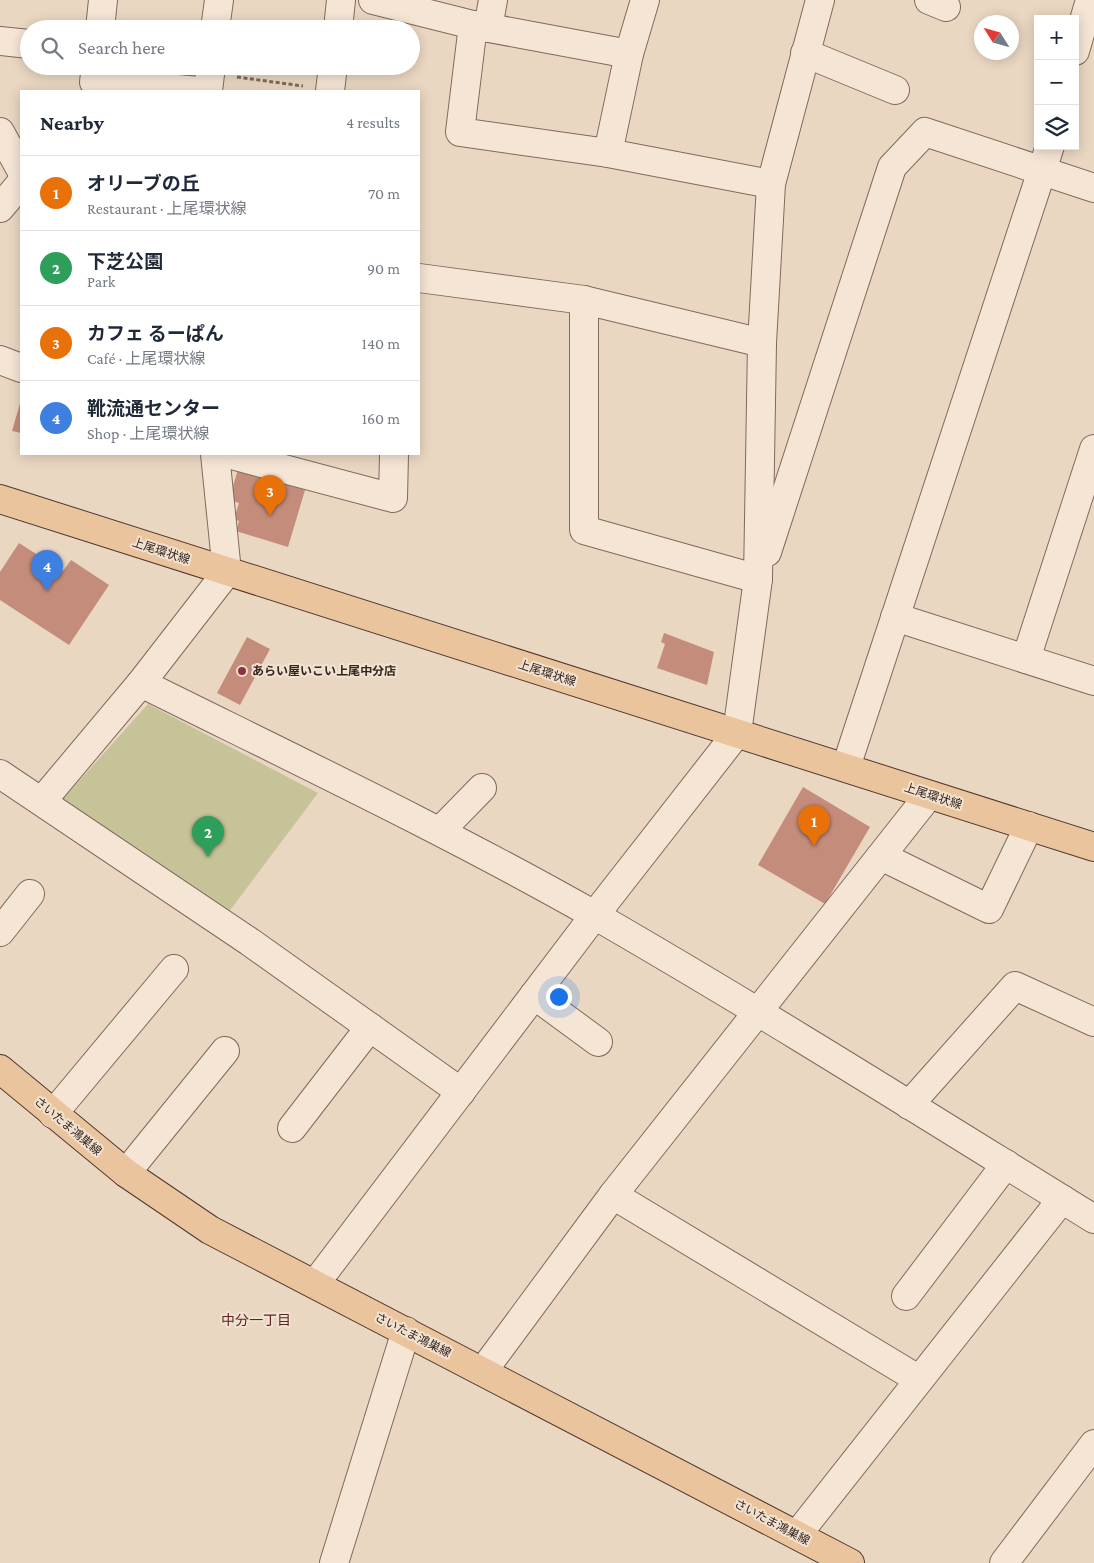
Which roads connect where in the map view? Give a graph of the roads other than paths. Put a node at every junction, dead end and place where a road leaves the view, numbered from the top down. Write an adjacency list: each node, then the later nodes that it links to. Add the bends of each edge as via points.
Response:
1 (103, 0): 9 (street)
2 (219, 0): 10 (street)
3 (341, 0): 11 (street)
4 (374, 0): 12 (street)
5 (492, 0): 12 (street)
6 (645, 0): 17 (street)
7 (820, 0): 16 (street)
8 (1090, 0): 15 (street)
9 (101, 20)
10 (216, 20)
11 (339, 20)
12 (481, 26): 17 (street); 26 (street, via 460,132)
13 (0, 41): 14 (street)
14 (20, 43)
15 (1082, 50)
16 (806, 53): 24 (street); 30 (street)
17 (629, 54): 26 (street)
18 (95, 75): 22 (street, via 94,82)
19 (210, 75): 23 (street)
20 (328, 75): 21 (street)
21 (319, 89)
22 (188, 90)
23 (208, 90)
24 (895, 90)
25 (0, 132): 28 (street)
26 (608, 153): 30 (street)
27 (1046, 158): 31 (street); 44 (street, via 925,132 892,167); 45 (street)
28 (20, 168)
29 (20, 184): 32 (street)
30 (770, 184): 35 (street)
31 (1094, 188)
32 (0, 208)
33 (420, 278): 34 (street)
34 (584, 300): 35 (street); 44 (street, via 584,530)
35 (762, 343): 44 (street)
36 (0, 360): 37 (street)
37 (20, 368)
38 (1094, 449): 46 (street)
39 (215, 455): 43 (street)
40 (232, 455): 41 (street, via 393,498)
41 (394, 455)
42 (0, 499): 43 (main road, 上尾環状線)
43 (227, 572): 48 (street); 49 (main road, 上尾環状線)
44 (758, 579): 49 (street)
45 (895, 617): 46 (street); 50 (street)
46 (1026, 659): 47 (street)
47 (1094, 681)
48 (141, 683): 54 (street); 56 (street)
49 (737, 733): 50 (main road, 上尾環状線); 60 (street)
50 (846, 767): 53 (main road, 上尾環状線)
51 (0, 774): 54 (street)
52 (482, 788): 56 (street)
53 (929, 795): 55 (main road, 上尾環状線); 58 (street)
54 (42, 801): 66 (street)
55 (1029, 826): 57 (main road, 上尾環状線); 58 (street, via 988,909)
56 (440, 831): 60 (street)
57 (1094, 847)
58 (881, 856): 64 (street)
59 (30, 894): 61 (street)
60 (594, 916): 63 (street); 64 (street)
61 (0, 932)
62 (174, 969): 72 (street)
63 (534, 995): 67 (street); 70 (street)
64 (756, 1011): 71 (street); 76 (street)
65 (1094, 1022): 71 (street, via 1015,986)
66 (370, 1027): 70 (street); 73 (street)
67 (598, 1042)
68 (225, 1051): 75 (street)
69 (0, 1069): 72 (main road, さいたま鴻巣線)
70 (461, 1092): 79 (street)
71 (909, 1105): 74 (street)
72 (53, 1114): 75 (main road, さいたま鴻巣線)
73 (292, 1128)
74 (1006, 1164): 77 (street); 80 (street)
75 (126, 1173): 79 (main road, さいたま鴻巣線, via 210,1230)
76 (613, 1195): 82 (street); 83 (street)
77 (1062, 1198): 78 (street); 83 (street)
78 (1093, 1215)
79 (315, 1284): 81 (main road, さいたま鴻巣線)
80 (906, 1296)
81 (406, 1331): 82 (main road, さいたま鴻巣線); 86 (street)
82 (483, 1371): 85 (main road, さいたま鴻巣線)
83 (918, 1379): 85 (street)
84 (1094, 1444): 88 (street)
85 (797, 1535): 87 (main road, さいたま鴻巣線)
86 (334, 1563)
87 (850, 1563)
88 (1004, 1563)

